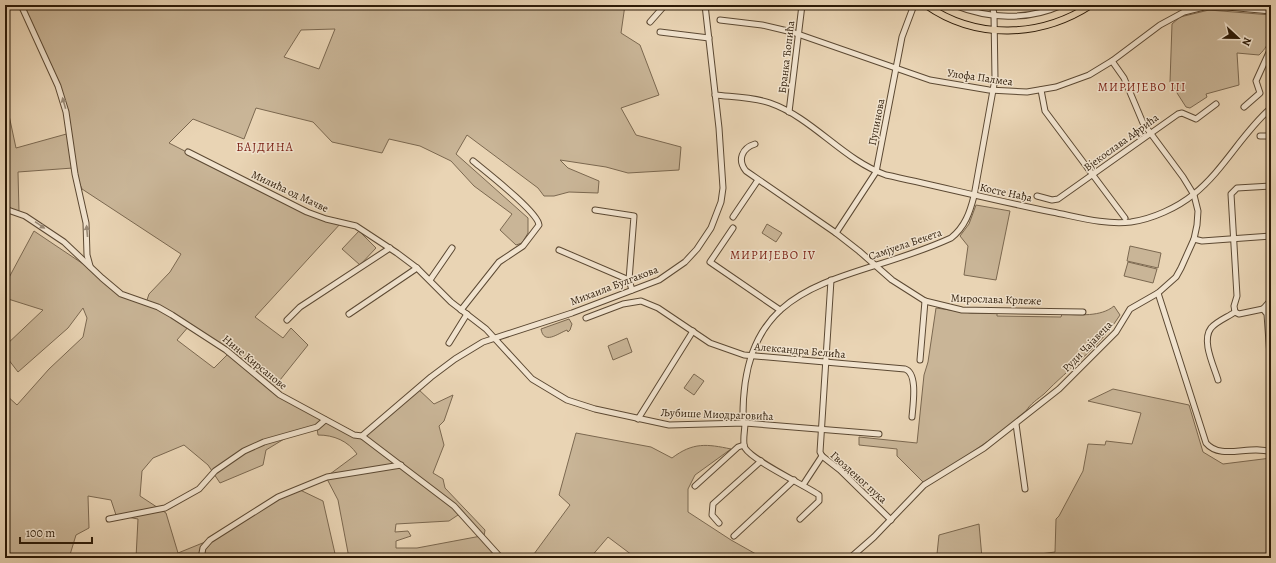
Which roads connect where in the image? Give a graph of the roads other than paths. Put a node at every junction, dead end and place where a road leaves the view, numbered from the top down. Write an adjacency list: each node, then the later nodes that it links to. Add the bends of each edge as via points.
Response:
1 (21, 5): 56 (street, one-way to 1, via 87,255 86,224 62,98)
2 (665, 5): 14 (street)
3 (705, 5): 18 (street, Михаила Булгакова)
4 (802, 5): 17 (street, Бранка Ћопића)
5 (914, 5): 21 (street, Пупинова, via 902,37)
6 (926, 5): 15 (main road, via 958,22)
7 (954, 5): 12 (street)
8 (992, 5): 12 (street, Самјуела Бекета)
9 (1062, 5): 12 (street, via 1030,15)
10 (1090, 5): 15 (main road, via 1054,24 1018,31)
11 (1271, 11): 20 (street, Улофа Палмеа, via 1204,7 1184,12 1160,25)
12 (994, 16): 15 (street, Самјуела Бекета)
13 (720, 20): 17 (street, Улофа Палмеа, via 762,25)
14 (650, 22)
15 (994, 30): 22 (street, Самјуела Бекета)
16 (660, 32): 18 (street)
17 (799, 34): 21 (street, Улофа Палмеа); 28 (street, Бранка Ћопића)
18 (709, 38): 24 (street, Михаила Булгакова)
19 (1271, 48): 26 (street, via 1256,80 1260,93)
20 (1112, 61): 23 (street, Улофа Палмеа, via 1073,82); 29 (street, via 1124,78 1137,112)
21 (896, 69): 22 (street, Улофа Палмеа, via 930,80); 35 (street, Пупинова)
22 (993, 90): 23 (street, Улофа Палмеа); 40 (street, Самјуела Бекета)
23 (1041, 90): 36 (street, via 1045,111)
24 (715, 95): 28 (street, Косте Нађа, via 762,101); 60 (street, Михаила Булгакова, via 723,182 721,202 712,228 697,249 675,270 659,280)
25 (1216, 104): 29 (street, Вјекослава Афрића, via 1196,119 1182,113 1178,114)
26 (1244, 107)
27 (1271, 108): 39 (street, Косте Нађа)
28 (789, 112): 35 (street, Косте Нађа)
29 (1150, 133): 36 (street, Вјекослава Афрића); 39 (street)
30 (1260, 136): 31 (street)
31 (1271, 136)
32 (755, 144): 37 (street, Мирослава Крлеже, via 745,149 741,162 746,171)
33 (188, 152): 51 (street, Милића од Мачве, via 326,220 356,226)
34 (473, 161): 65 (street, via 527,207 539,225 523,246 499,262)
35 (876, 172): 40 (street, Косте Нађа); 47 (street, Пупинова)
36 (1093, 176): 41 (street, Вјекослава Афрића, via 1058,199); 45 (street)
37 (758, 180): 44 (street); 47 (street, Мирослава Крлеже)
38 (1271, 186): 50 (street, via 1233,190)
39 (1194, 195): 40 (street, Косте Нађа, via 1155,216 1132,222 1091,220); 49 (street, Руди Чајавеца, via 1198,218)
40 (974, 196): 54 (street, Самјуела Бекета, via 971,211 953,237)
41 (1037, 196)
42 (5, 209): 56 (street, Нине Кирсанове, one-way to 56, via 25,216 57,237)
43 (595, 210): 58 (street, via 634,216)
44 (733, 217)
45 (1125, 218)
46 (733, 228): 66 (street, via 710,262)
47 (836, 233): 54 (street, Мирослава Крлеже)
48 (1271, 236): 50 (street)
49 (1194, 239): 50 (street); 61 (street, Руди Чајавеца, via 1177,275)
50 (1233, 239): 68 (street, via 1237,296)
51 (390, 248): 55 (street, Милића од Мачве); 72 (street, via 300,307)
52 (452, 248): 57 (street)
53 (559, 250): 58 (street)
54 (875, 266): 59 (street, Самјуела Бекета); 63 (street, Мирослава Крлеже)
55 (417, 268): 57 (street, Милића од Мачве); 69 (street)
56 (92, 269): 85 (street, Нине Кирсанове, via 121,294 158,307 216,343 272,390)
57 (430, 280): 65 (street, Милића од Мачве)
58 (629, 280): 60 (street)
59 (831, 280): 66 (street, Самјуела Бекета, via 797,296); 79 (street)
60 (632, 290): 74 (street, Михаила Булгакова)
61 (1158, 293): 87 (street, Руди Чајавеца, via 1130,309 1114,334 1059,389); 92 (street, via 1203,439 1211,448 1218,451 1260,449)
62 (1271, 300): 64 (street)
63 (925, 301): 67 (street, Мирослава Крлеже, via 962,310); 78 (street)
64 (1263, 309): 68 (street, via 1239,314); 76 (street, via 1266,314)
65 (462, 310): 70 (street, Милића од Мачве)
66 (780, 310): 77 (street, Самјуела Бекета, via 769,323)
67 (1083, 312)
68 (1235, 312): 82 (street, via 1212,326 1208,335 1209,349)
69 (349, 314)
70 (467, 314): 74 (street, Милића од Мачве); 75 (street)
71 (586, 318): 73 (street, Александра Белића, via 623,304 641,301 658,308)
72 (287, 320)
73 (693, 332): 77 (street, Александра Белића, via 710,343); 84 (street)
74 (495, 338): 84 (street, Љубише Миодраговића, via 532,379 556,395 584,406); 90 (street, Михаила Булгакова, via 443,368)
75 (449, 344)
76 (1270, 347): 80 (street)
77 (751, 357): 79 (street, Александра Белића); 86 (street, Самјуела Бекета, via 745,378)
78 (920, 360)
79 (826, 362): 83 (street, Александра Белића, via 909,370 913,376); 88 (street)
80 (1271, 362): 81 (street)
81 (1271, 370)
82 (1218, 380)
83 (912, 417)
84 (638, 419): 86 (street, Љубише Миодраговића, via 674,425)
85 (325, 420): 90 (street, Нине Кирсанове, via 354,435); 100 (street, via 317,428 264,442 244,451 215,471 199,489 165,508)
86 (744, 423): 88 (street, Љубише Миодраговића); 91 (street)
87 (1016, 424): 99 (street); 102 (street, Руди Чајавеца, via 970,458 924,485)
88 (822, 430): 89 (street, Љубише Миодраговића); 93 (street)
89 (879, 434)
90 (362, 436): 95 (street, Нине Кирсанове)
91 (744, 445): 94 (street); 98 (street, via 738,447)
92 (1271, 452)
93 (822, 456): 97 (street, Гвозденог пука); 102 (street, Гвозденог пука)
94 (761, 461): 96 (street); 103 (street, via 713,504 712,515)
95 (401, 465): 105 (street, via 327,477 278,497 210,540 203,548); 106 (street, Нине Кирсанове, via 454,506)
96 (794, 480): 97 (street); 104 (street)
97 (803, 485): 101 (street, via 819,495 820,499)
98 (695, 486)
99 (1025, 489)
100 (109, 519)
101 (800, 519)
102 (891, 520): 107 (street)
103 (719, 523)
104 (734, 536)
105 (201, 558)
106 (501, 558)
107 (850, 558)

